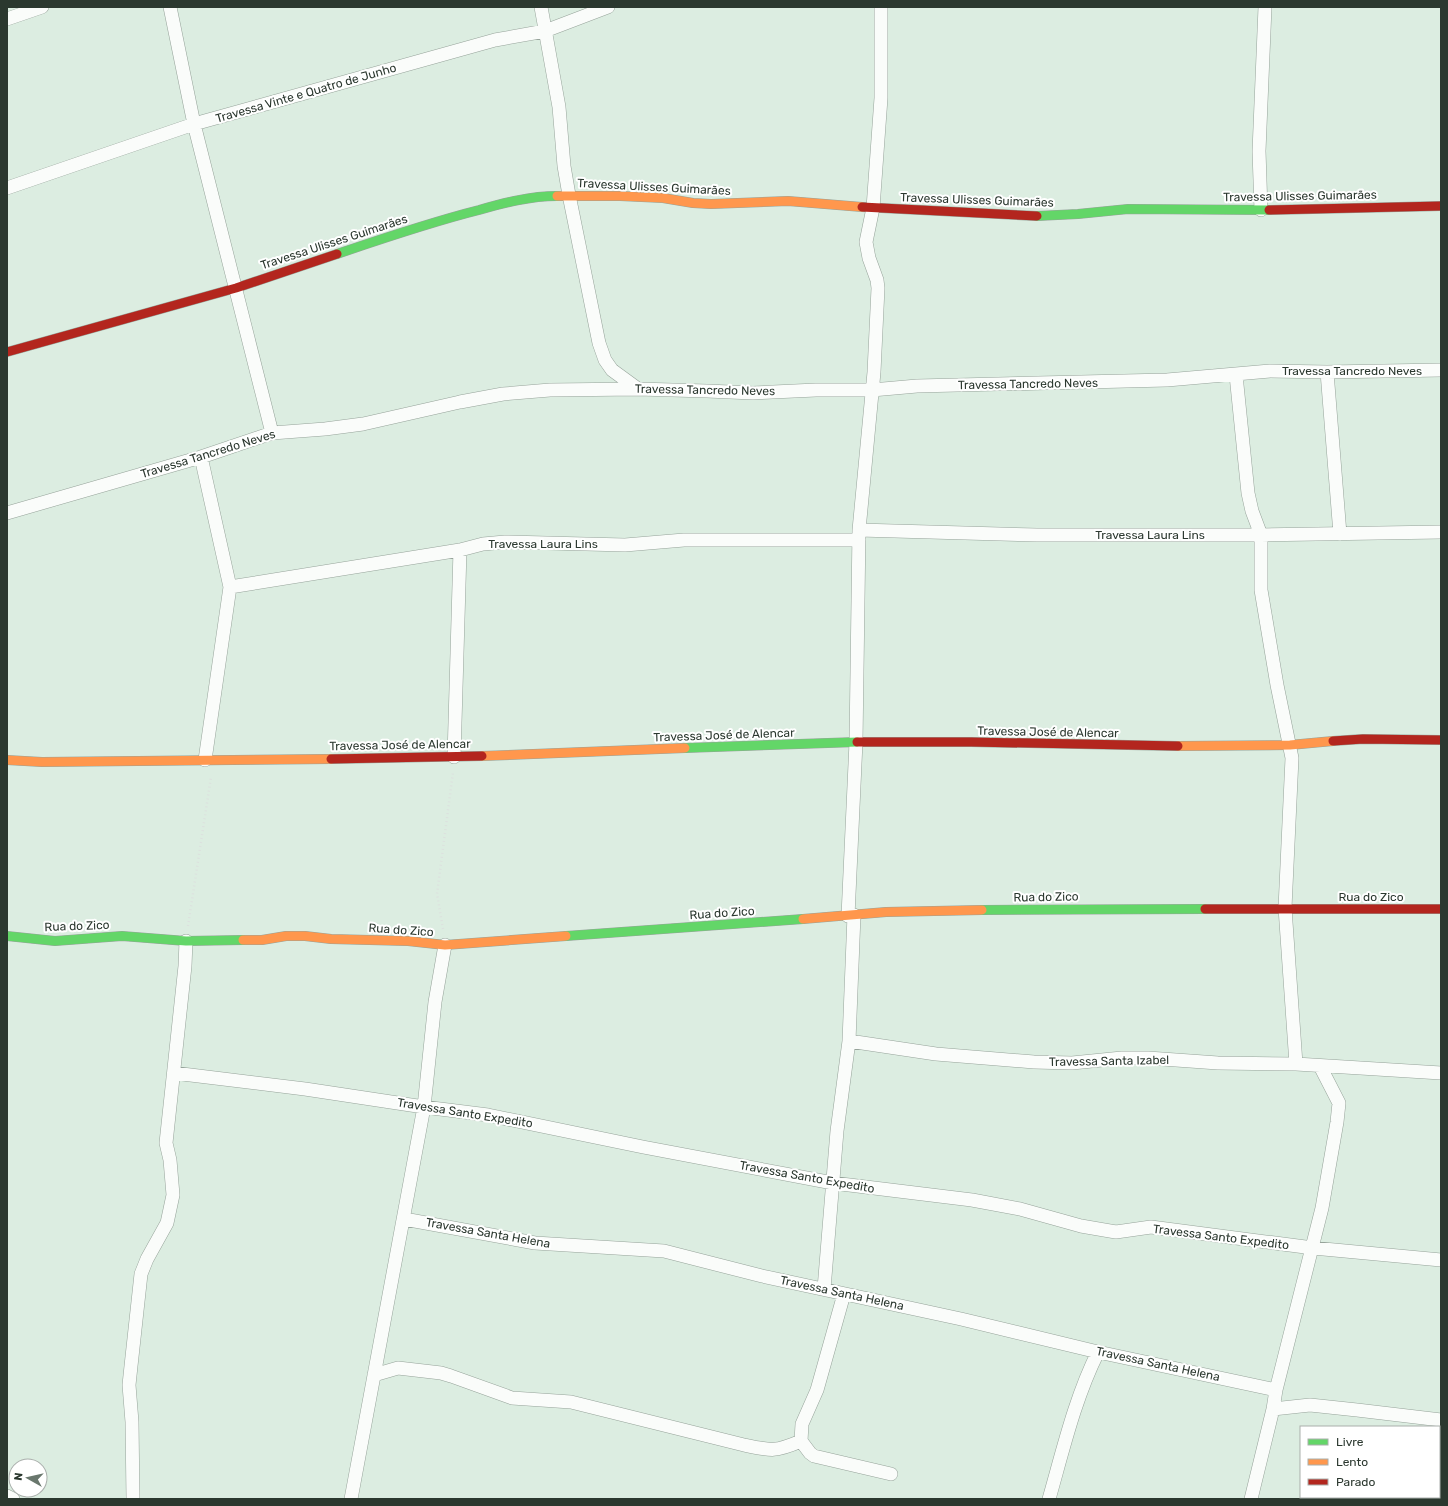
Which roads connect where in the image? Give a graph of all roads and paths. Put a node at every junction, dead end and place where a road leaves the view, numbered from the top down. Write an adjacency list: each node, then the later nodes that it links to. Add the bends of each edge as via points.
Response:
1 (42, 7): 7 (street)
2 (170, 7): 9 (street)
3 (541, 7): 8 (street)
4 (608, 7): 8 (street, Travessa Vinte e Quatro de Junho)
5 (881, 7): 13 (street, via 882,79)
6 (1265, 7): 14 (street, via 1259,151)
7 (7, 19)
8 (545, 31): 9 (street, Travessa Vinte e Quatro de Junho, via 495,40); 11 (street, via 559,106 562,152)
9 (194, 124): 10 (street, Travessa Vinte e Quatro de Junho); 15 (street)
10 (7, 188)
11 (569, 195): 13 (street, Travessa Ulisses Guimarães, via 663,198 711,204 788,200); 15 (street, Travessa Ulisses Guimarães, via 526,198 432,222); 20 (street, via 599,343 605,360 612,370)
12 (1441, 206): 14 (street, Travessa Ulisses Guimarães)
13 (873, 208): 14 (street, Travessa Ulisses Guimarães, via 1047,216 1128,209); 21 (street, via 866,242 878,288)
14 (1261, 210)
15 (236, 288): 16 (street, Travessa Ulisses Guimarães); 22 (street)
16 (7, 352)
17 (1441, 370): 18 (street, Travessa Tancredo Neves)
18 (1327, 372): 19 (street, Travessa Tancredo Neves, via 1270,371); 27 (street)
19 (1236, 375): 21 (street, Travessa Tancredo Neves, via 1167,380 917,386); 26 (street, via 1248,493)
20 (638, 389): 21 (street, Travessa Tancredo Neves, via 753,394); 22 (street, Travessa Tancredo Neves, via 550,390 504,394 363,424)
21 (872, 390): 28 (street)
22 (272, 433): 23 (street, Travessa Tancredo Neves)
23 (201, 456): 24 (street, Travessa Tancredo Neves); 30 (street)
24 (7, 513)
25 (1441, 532): 27 (street, Travessa Laura Lins)
26 (1261, 534): 27 (street, Travessa Laura Lins); 28 (street, Travessa Laura Lins); 33 (street, via 1261,590)
27 (1340, 534)
28 (859, 535): 29 (street, Travessa Laura Lins, via 684,540 625,545 505,542); 32 (street)
29 (460, 550): 30 (street, Travessa Laura Lins); 34 (street)
30 (230, 587): 36 (street)
31 (1441, 740): 33 (street, Travessa José de Alencar, via 1356,740)
32 (856, 742): 33 (street, Travessa José de Alencar); 34 (street, Travessa José de Alencar); 39 (street)
33 (1290, 745): 37 (street, via 1292,768)
34 (454, 757): 36 (street, Travessa José de Alencar); 42 (path, via 437,894)
35 (7, 760): 36 (street, Travessa José de Alencar)
36 (209, 760): 41 (path)
37 (1285, 908): 38 (street, Rua do Zico); 39 (street, Rua do Zico, via 1037,909 886,912); 44 (street)
38 (1441, 909)
39 (851, 916): 42 (street, Rua do Zico); 43 (street)
40 (7, 936): 41 (street, Rua do Zico, via 55,941 122,936)
41 (186, 941): 42 (street, Rua do Zico, via 262,940 305,936); 46 (street)
42 (446, 945): 48 (street, via 434,1002)
43 (849, 1041): 44 (street, Travessa Santa Izabel, via 936,1054 1034,1062 1072,1063 1148,1058 1218,1063); 49 (street)
44 (1296, 1064): 45 (street, Travessa Santa Izabel)
45 (1320, 1066): 47 (street, Travessa Santa Izabel); 51 (street, via 1339,1103)
46 (174, 1073): 48 (street, Travessa Santo Expedito); 64 (street, via 166,1143 173,1195 167,1223 141,1274 131,1366)
47 (1441, 1073)
48 (424, 1107): 49 (street, Travessa Santo Expedito, via 488,1115); 50 (street)
49 (833, 1183): 51 (street, Travessa Santo Expedito, via 972,1200 1020,1209 1110,1232 1150,1227); 53 (street)
50 (404, 1218): 53 (street, Travessa Santa Helena, via 535,1243 664,1251); 56 (street)
51 (1313, 1248): 52 (street, Travessa Santo Expedito); 57 (street)
52 (1441, 1260)
53 (824, 1289): 54 (street, Travessa Santa Helena)
54 (844, 1294): 55 (street, Travessa Santa Helena); 60 (street, via 817,1390 802,1424)
55 (1098, 1352): 57 (street, Travessa Santa Helena); 66 (street, via 1078,1402)
56 (374, 1375): 60 (street, via 398,1368 441,1373 512,1398 571,1402 769,1450 782,1449); 65 (street)
57 (1276, 1390): 58 (street)
58 (1273, 1408): 59 (street, via 1310,1405); 67 (street)
59 (1441, 1420)
60 (801, 1441): 61 (street, via 814,1456)
61 (891, 1474)
62 (7, 1496): 63 (street)
63 (13, 1499)
64 (133, 1499)
65 (351, 1499)
66 (1049, 1499)
67 (1251, 1499)

